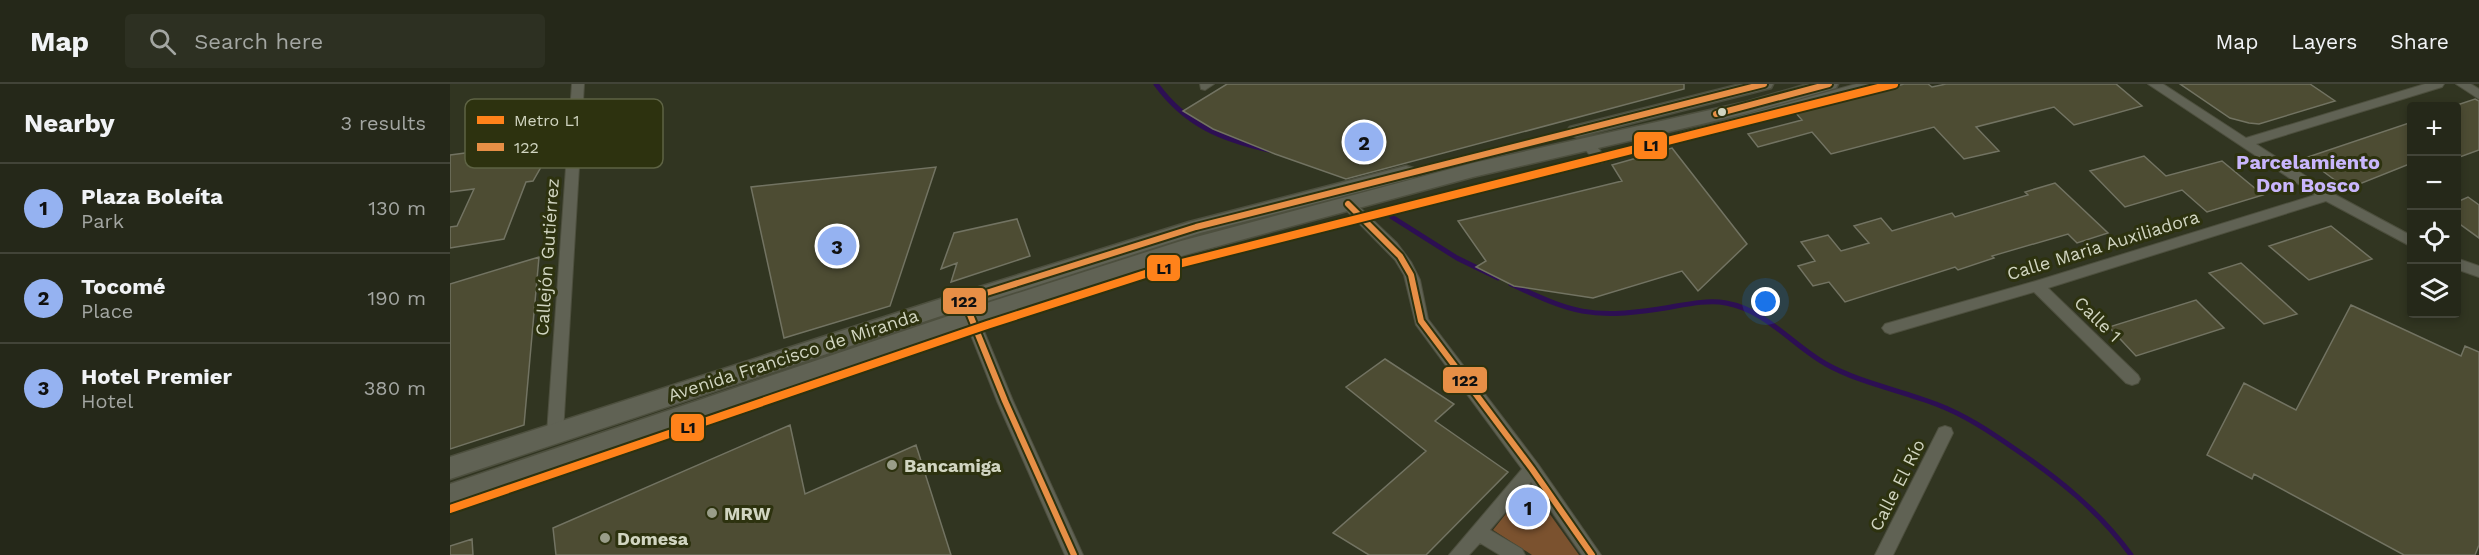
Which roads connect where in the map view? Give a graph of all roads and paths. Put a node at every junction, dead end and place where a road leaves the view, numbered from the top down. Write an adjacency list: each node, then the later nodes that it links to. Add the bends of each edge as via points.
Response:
1 (578, 84): 9 (street, Callejón Gutiérrez)
2 (1764, 84): 19 (main road, Avenida Francisco de Miranda, via 1196,227)
3 (1826, 84): 7 (street); 10 (main road, Avenida Francisco de Miranda)
4 (2154, 84): 11 (street)
5 (2438, 84): 11 (street)
6 (2462, 84): 8 (street)
7 (1867, 85): 10 (street, Avenida Francisco de Miranda)
8 (2479, 95)
9 (577, 99)
10 (1785, 101): 14 (main road, Avenida Francisco de Miranda, via 1473,170)
11 (2247, 142): 13 (street)
12 (572, 168): 22 (street, Callejón Gutiérrez)
13 (2327, 196): 15 (street); 18 (street, Calle Maria Auxiliadora)
14 (1348, 204): 19 (main road, Avenida Francisco de Miranda); 25 (street, via 1405,262 1421,321)
15 (2407, 239)
16 (2459, 264): 17 (street)
17 (2479, 272)
18 (2037, 286): 20 (street, Calle Maria Auxiliadora); 21 (street, Calle 1)
19 (967, 309): 22 (main road, Avenida Francisco de Miranda); 26 (main road, Avenida Francisco de Miranda); 28 (street)
20 (1890, 328)
21 (2132, 379)
22 (555, 433): 24 (main road, Avenida Francisco de Miranda)
23 (1945, 433): 32 (street, Calle El Río)
24 (450, 468)
25 (1532, 469): 27 (street); 31 (street)
26 (450, 495)
27 (1477, 532): 29 (street); 30 (street)
28 (1074, 555)
29 (1458, 555)
30 (1516, 555)
31 (1592, 555)
32 (1884, 555)

